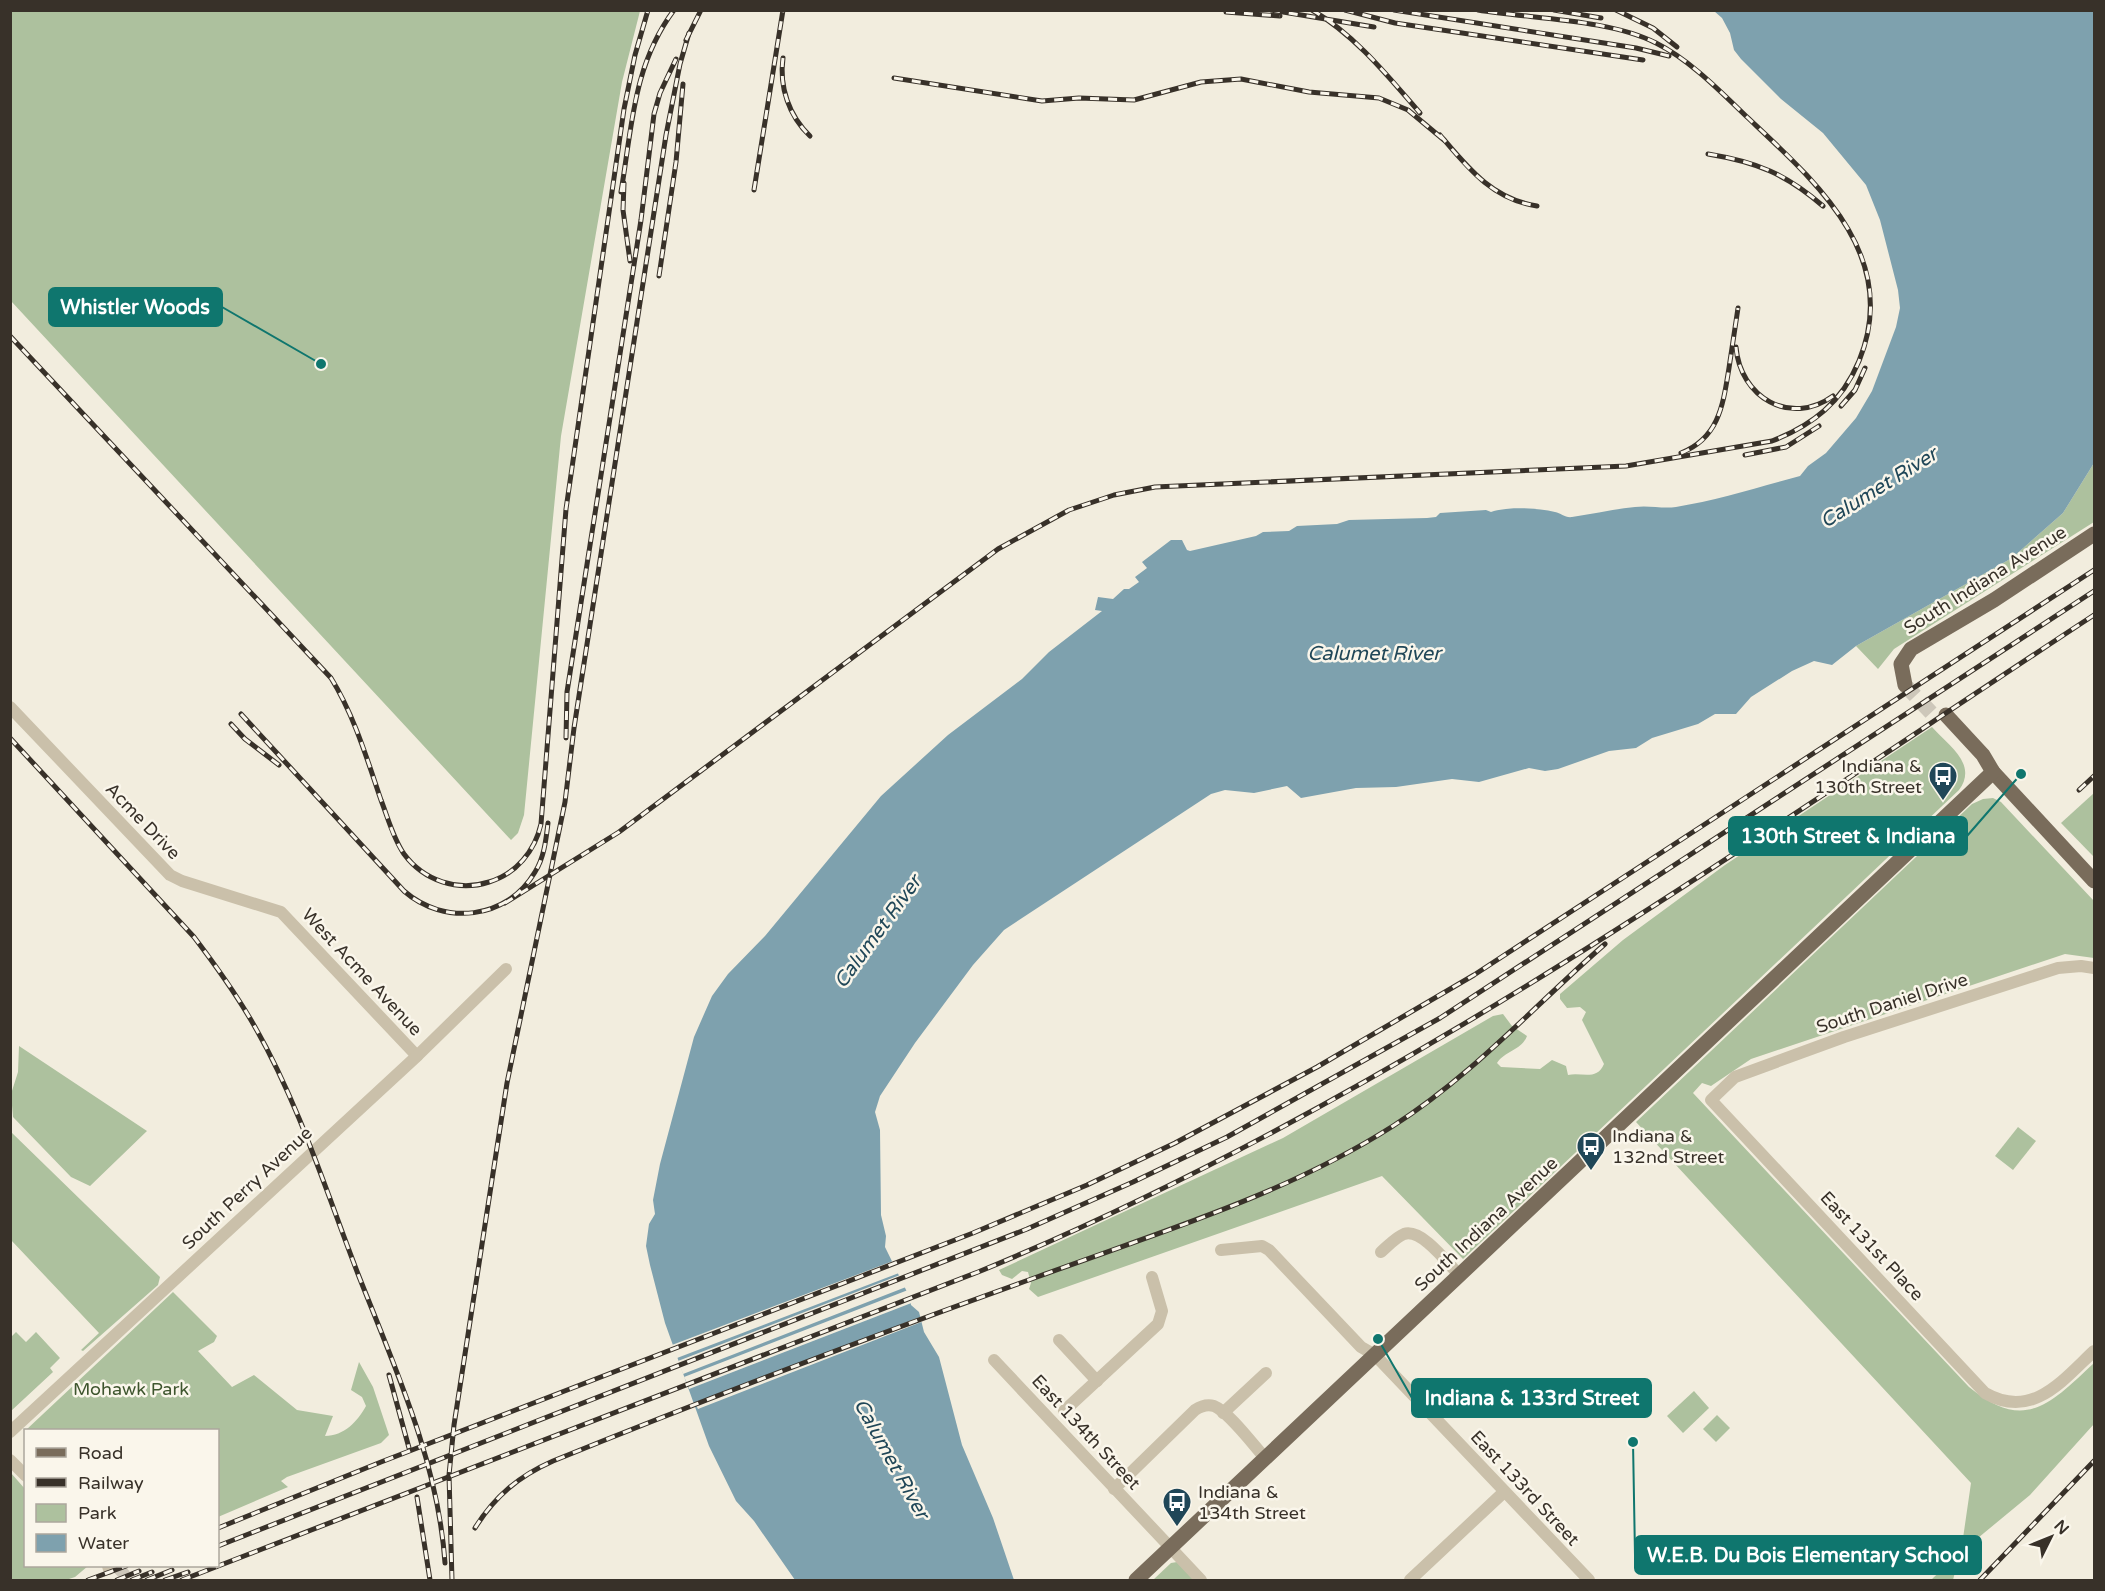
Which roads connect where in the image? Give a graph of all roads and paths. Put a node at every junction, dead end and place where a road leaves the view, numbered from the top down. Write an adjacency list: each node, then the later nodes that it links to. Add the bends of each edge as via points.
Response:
1 (2094, 534): 2 (main road, South Indiana Avenue, via 1911,649 1901,664 1901,674)
2 (1909, 683)
3 (10, 707): 7 (street, Acme Drive, via 170,875)
4 (1942, 718): 5 (main road, via 1976,761)
5 (1993, 772): 6 (main road); 14 (main road, South Indiana Avenue)
6 (2094, 881)
7 (281, 912): 10 (street, West Acme Avenue)
8 (2094, 968): 11 (street, South Daniel Drive, via 2058,968 1844,1037 1736,1077)
9 (506, 969): 10 (street, South Perry Avenue)
10 (417, 1056): 24 (street, South Perry Avenue)
11 (1711, 1100): 17 (street, East 131st Place, via 1986,1394 2014,1404 2034,1400 2054,1389)
12 (1221, 1250): 18 (street, East 133rd Street, via 1262,1246 1269,1250 1361,1347)
13 (1382, 1252): 14 (street, via 1400,1236 1416,1234)
14 (1460, 1276): 18 (main road, South Indiana Avenue)
15 (1152, 1277): 21 (street, via 1162,1311 1158,1324)
16 (1059, 1340): 21 (street)
17 (2094, 1351)
18 (1375, 1355): 25 (main road, South Indiana Avenue); 29 (street, East 133rd Street)
19 (994, 1360): 28 (street, East 134th Street)
20 (1266, 1373): 23 (street)
21 (1097, 1381): 22 (street)
22 (1064, 1411)
23 (1223, 1413): 25 (street); 28 (street, via 1209,1405 1195,1410)
24 (10, 1432)
25 (1266, 1459): 30 (main road, South Indiana Avenue)
26 (10, 1460): 27 (street)
27 (24, 1474)
28 (1114, 1489): 30 (street, East 134th Street)
29 (1504, 1492): 33 (street); 34 (street, East 133rd Street)
30 (1171, 1549): 31 (main road, South Indiana Avenue); 32 (street, East 134th Street)
31 (1136, 1581)
32 (1200, 1581)
33 (1410, 1581)
34 (1589, 1581)

